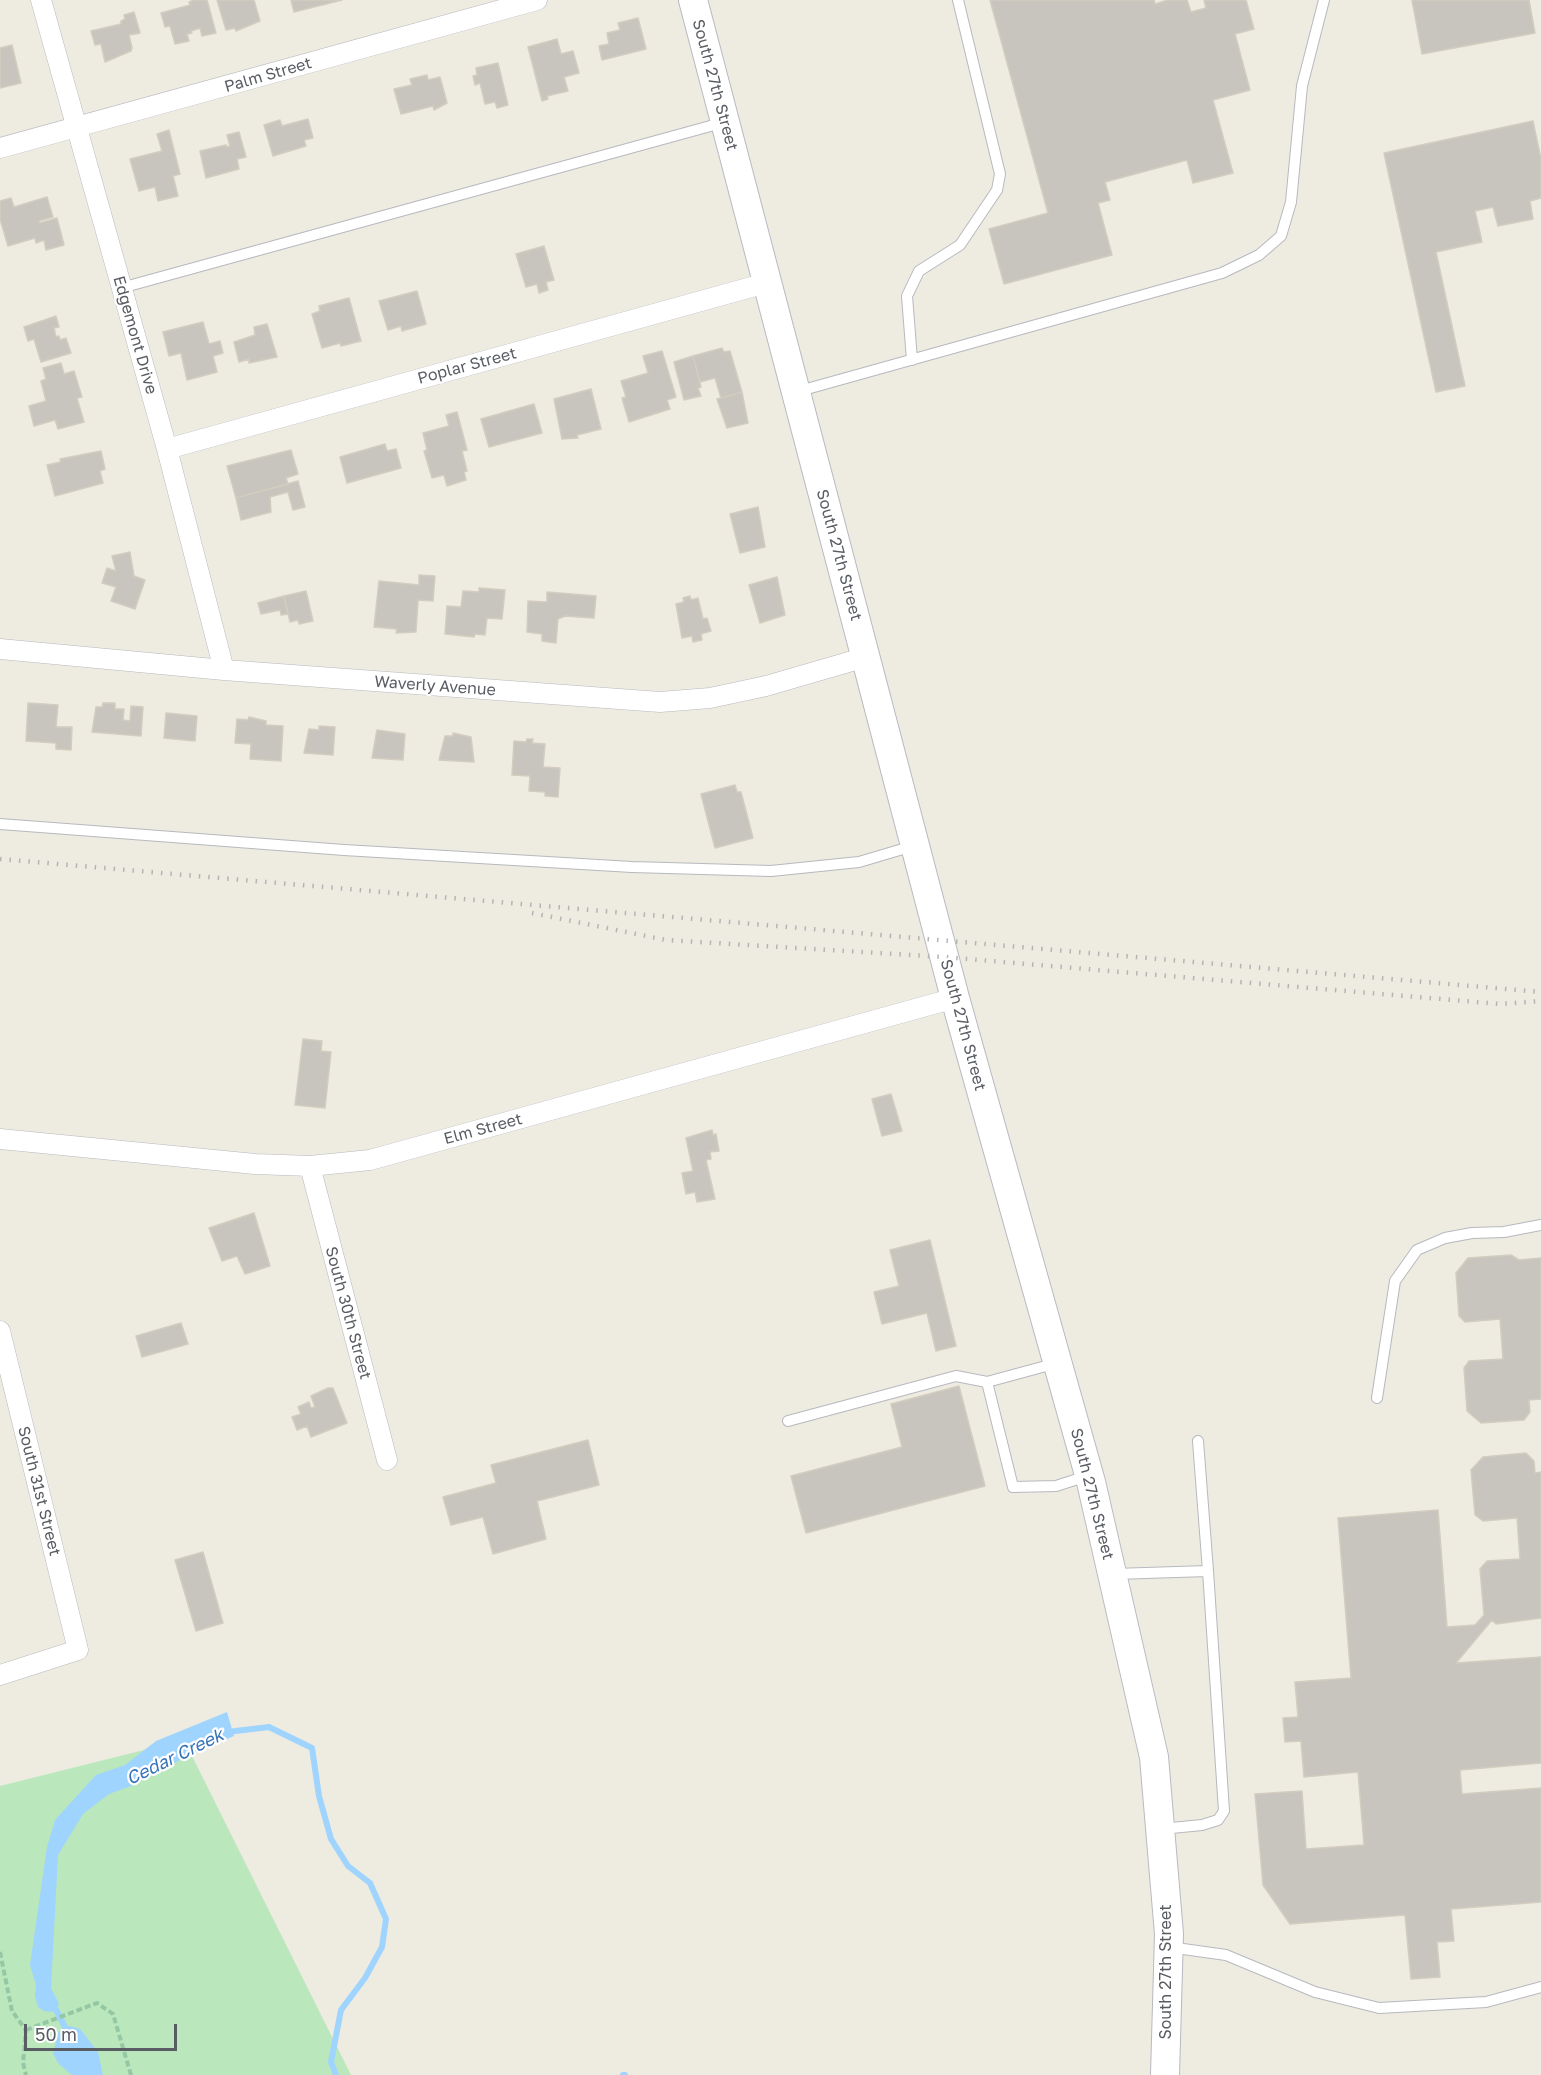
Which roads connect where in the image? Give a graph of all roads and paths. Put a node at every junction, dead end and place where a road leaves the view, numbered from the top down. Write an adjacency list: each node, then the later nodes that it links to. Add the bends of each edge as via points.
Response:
1 (41, 0): 7 (street, Edgemont Drive)
2 (537, 0): 7 (street, Palm Street)
3 (693, 0): 6 (main road, South 27th Street)
4 (958, 0): 11 (lane, via 1000,174 997,190 960,245 919,271 907,296)
5 (1324, 0): 11 (lane, via 1302,86 1291,201 1281,236 1267,249 1222,273)
6 (725, 122): 9 (main road, South 27th Street); 10 (lane)
7 (75, 128): 8 (street, Palm Street); 10 (street, Edgemont Drive)
8 (0, 148)
9 (766, 283): 12 (main road, South 27th Street); 13 (street, Poplar Street)
10 (121, 288): 13 (street, Edgemont Drive)
11 (912, 360): 12 (lane)
12 (795, 392): 15 (main road, South 27th Street)
13 (167, 449): 16 (street, Edgemont Drive)
14 (0, 649): 16 (street, Waverly Avenue)
15 (866, 657): 16 (street, Waverly Avenue, via 766,686 710,698 660,702); 18 (main road, South 27th Street)
16 (224, 670)
17 (0, 824): 18 (lane, via 344,850 771,871 860,862)
18 (915, 845): 19 (main road, South 27th Street)
19 (955, 998): 21 (street, Elm Street, via 370,1160); 24 (main road, South 27th Street)
20 (0, 1139): 21 (street, Elm Street)
21 (310, 1166): 29 (street, South 30th Street)
22 (1541, 1225): 26 (lane, via 1445,1238 1418,1250 1395,1281)
23 (0, 1331): 33 (street, South 31st Street, via 78,1650)
24 (1057, 1363): 25 (lane); 30 (main road, South 27th Street)
25 (987, 1382): 27 (lane, via 956,1376); 30 (lane, via 1013,1487 1056,1486)
26 (1377, 1398)
27 (788, 1421)
28 (1198, 1441): 31 (lane)
29 (387, 1460)
30 (1089, 1475): 32 (main road, South 27th Street)
31 (1208, 1570): 32 (lane); 34 (lane, via 1224,1811 1218,1820 1202,1825)
32 (1112, 1574): 34 (main road, South 27th Street, via 1154,1757)
33 (0, 1675)
34 (1160, 1829): 35 (main road, South 27th Street)
35 (1169, 1947): 37 (lane, via 1226,1955 1315,1992 1379,2008 1486,2002); 39 (main road, South 27th Street)
36 (0, 1952): 38 (path, via 12,2011)
37 (1541, 1987)
38 (26, 2030): 40 (path); 41 (path, via 97,2003 113,2014)
39 (1166, 2068)
40 (26, 2075)
41 (130, 2075)

